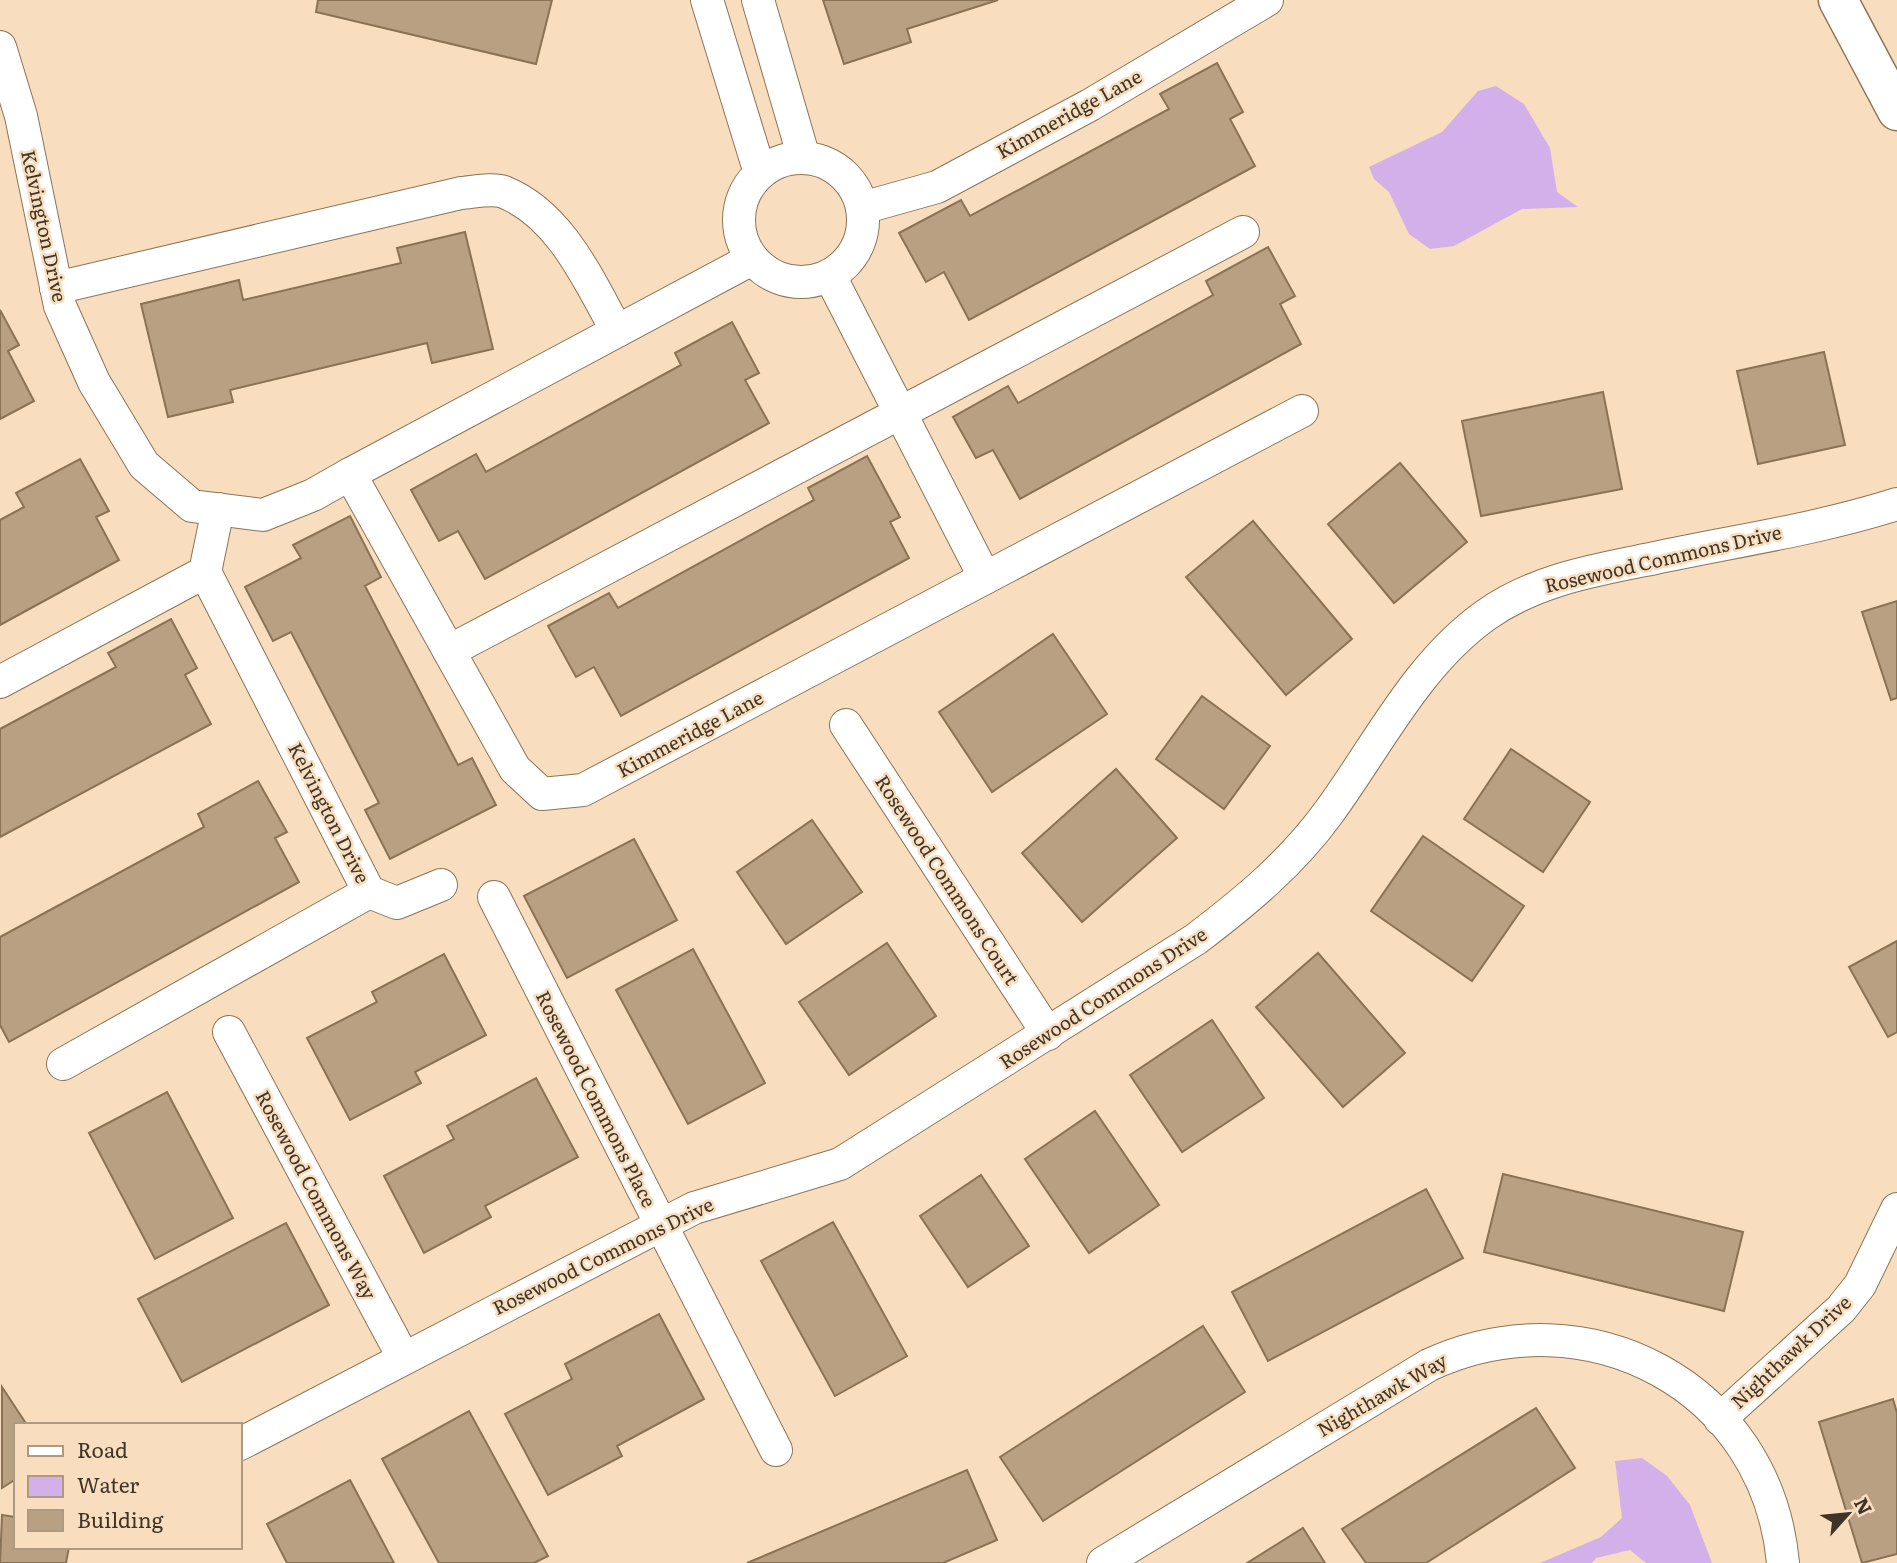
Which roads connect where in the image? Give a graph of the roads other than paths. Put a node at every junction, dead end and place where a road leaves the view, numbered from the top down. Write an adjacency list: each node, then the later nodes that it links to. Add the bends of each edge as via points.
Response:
1 (706, 0): 8 (street)
2 (758, 0): 7 (street)
3 (1267, 0): 9 (street, Kimmeridge Lane, via 1090,105 937,187)
4 (1838, 0): 6 (main road)
5 (0, 47): 13 (street, Kelvington Drive, via 21,116)
6 (1897, 111)
7 (804, 158): 8 (street, via 788,159); 9 (street, via 825,162 842,173)
8 (760, 173): 11 (street, via 748,188 739,224)
9 (862, 208): 12 (street, via 857,248)
10 (1243, 232): 16 (street)
11 (752, 259): 12 (street, via 768,273 788,281 810,282); 14 (street)
12 (830, 276): 16 (street)
13 (56, 288): 14 (street, via 461,193 502,191 540,214 575,256); 19 (street, Kelvington Drive, via 94,382 144,465 192,506)
14 (617, 331): 17 (street)
15 (1302, 411): 21 (street, Kimmeridge Lane)
16 (900, 413): 21 (street); 22 (street)
17 (350, 474): 19 (street, Kelvington Drive, via 263,515); 22 (street, Kimmeridge Lane)
18 (1897, 504): 29 (street, Rosewood Commons Drive, via 1566,576 1503,604 1447,649 1395,714 1330,811 1268,881 1196,939)
19 (218, 509): 20 (street)
20 (205, 572): 23 (street); 26 (street, Kelvington Drive)
21 (985, 578): 22 (street, Kimmeridge Lane, via 583,790 542,794 515,769)
22 (449, 651)
23 (0, 682)
24 (846, 726): 29 (street, Rosewood Commons Court)
25 (442, 886): 26 (street, via 397,903)
26 (369, 892): 30 (street, Kelvington Drive)
27 (494, 897): 32 (street, Rosewood Commons Place)
28 (229, 1032): 33 (street, Rosewood Commons Way)
29 (1048, 1034): 32 (street, Rosewood Commons Drive, via 840,1164 709,1202)
30 (63, 1064)
31 (1897, 1209): 34 (street, Nighthawk Drive, via 1860,1285 1842,1309)
32 (660, 1225): 33 (street, Rosewood Commons Drive); 36 (street, Rosewood Commons Place)
33 (403, 1357): 35 (street, Rosewood Commons Drive)
34 (1720, 1419): 37 (street, Nighthawk Way, via 1681,1384 1635,1357 1602,1346 1524,1339 1479,1346 1418,1371); 38 (street, Nighthawk Way, via 1740,1442 1765,1485)
35 (242, 1443)
36 (776, 1450)
37 (1103, 1563)
38 (1783, 1563)

